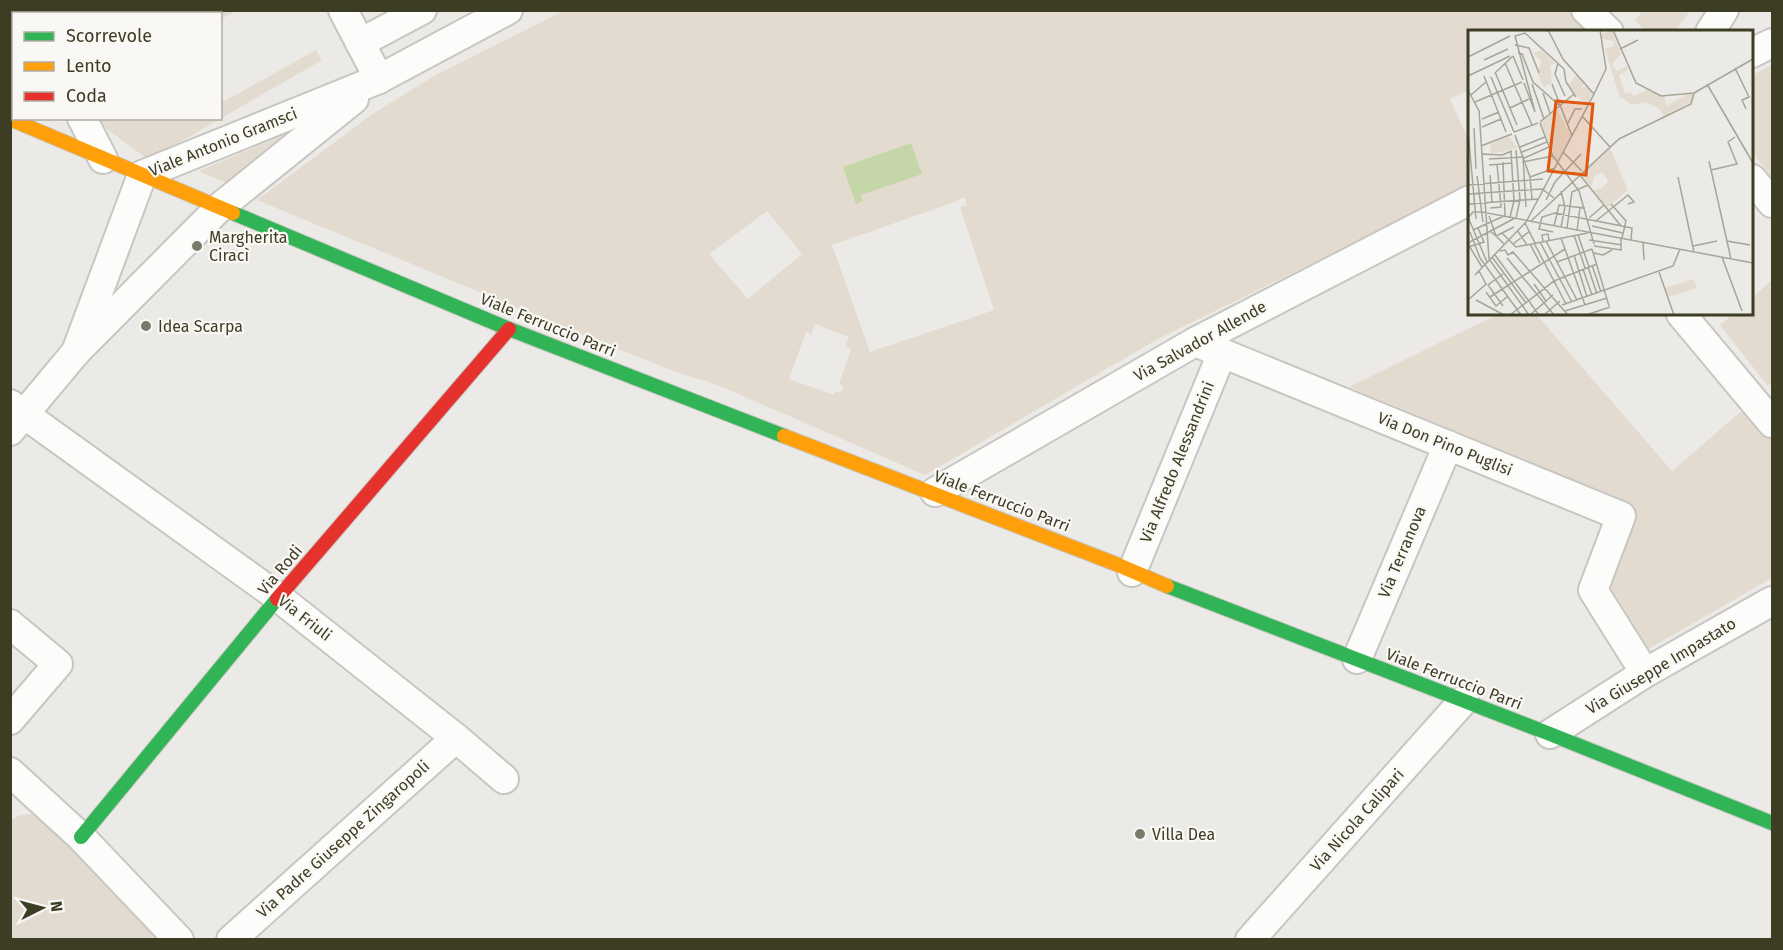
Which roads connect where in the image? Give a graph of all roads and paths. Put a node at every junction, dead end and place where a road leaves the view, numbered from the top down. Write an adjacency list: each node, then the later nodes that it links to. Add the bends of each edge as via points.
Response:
1 (343, 10): 8 (street)
2 (422, 10): 8 (street)
3 (508, 10): 11 (street, Viale Antonio Gramsci)
4 (1586, 10): 6 (street)
5 (1724, 10): 7 (street)
6 (1607, 30)
7 (1711, 30)
8 (360, 43): 11 (street)
9 (1773, 43): 10 (street)
10 (1753, 53)
11 (379, 79): 16 (street, Viale Antonio Gramsci); 20 (street, Viale Antonio Gramsci)
12 (16, 120): 14 (street, Viale Ferruccio Parri)
13 (83, 120): 15 (street)
14 (52, 126): 15 (street, Viale Ferruccio Parri)
15 (103, 159): 16 (street, Viale Ferruccio Parri)
16 (142, 176): 20 (street, Viale Ferruccio Parri); 24 (street, Viale Antonio Gramsci)
17 (1753, 180): 19 (street)
18 (1468, 201): 23 (street, Via Salvador Allende)
19 (1773, 203)
20 (220, 207): 22 (street, Viale Ferruccio Parri); 24 (street, Viale Antonio Gramsci)
21 (1682, 315): 27 (street)
22 (509, 328): 29 (street, Viale Ferruccio Parri); 31 (street, Via Rodi)
23 (1195, 342): 25 (street, Via Don Pino Puglisi); 29 (street, Via Salvador Allende)
24 (76, 352): 26 (street, Viale Antonio Gramsci)
25 (1222, 353): 28 (street, Via Don Pino Puglisi); 30 (street, Via Alfredo Alessandrini)
26 (15, 417): 31 (street, Via Friuli)
27 (1773, 423)
28 (1448, 445): 34 (street, Via Terranova); 35 (street, Via Don Pino Puglisi, via 1621,516 1593,590)
29 (935, 492): 30 (street, Viale Ferruccio Parri)
30 (1132, 572): 34 (street, Viale Ferruccio Parri)
31 (278, 597): 39 (street, Via Friuli); 43 (street, Via Rodi)
32 (1773, 601): 35 (street, Via Giuseppe Impastato)
33 (10, 624): 37 (street, via 58,664)
34 (1357, 659): 36 (street, Viale Ferruccio Parri)
35 (1645, 673): 38 (street, Via Giuseppe Impastato)
36 (1464, 700): 38 (street, Viale Ferruccio Parri); 46 (street, Via Nicola Calipari)
37 (10, 720)
38 (1550, 734): 42 (street, Viale Ferruccio Parri)
39 (456, 738): 41 (street, Via Friuli); 45 (street, Via Padre Giuseppe Zingaropoli)
40 (12, 777): 43 (street)
41 (504, 778)
42 (1773, 823)
43 (81, 837): 44 (street)
44 (180, 939)
45 (231, 939)
46 (1250, 939)

